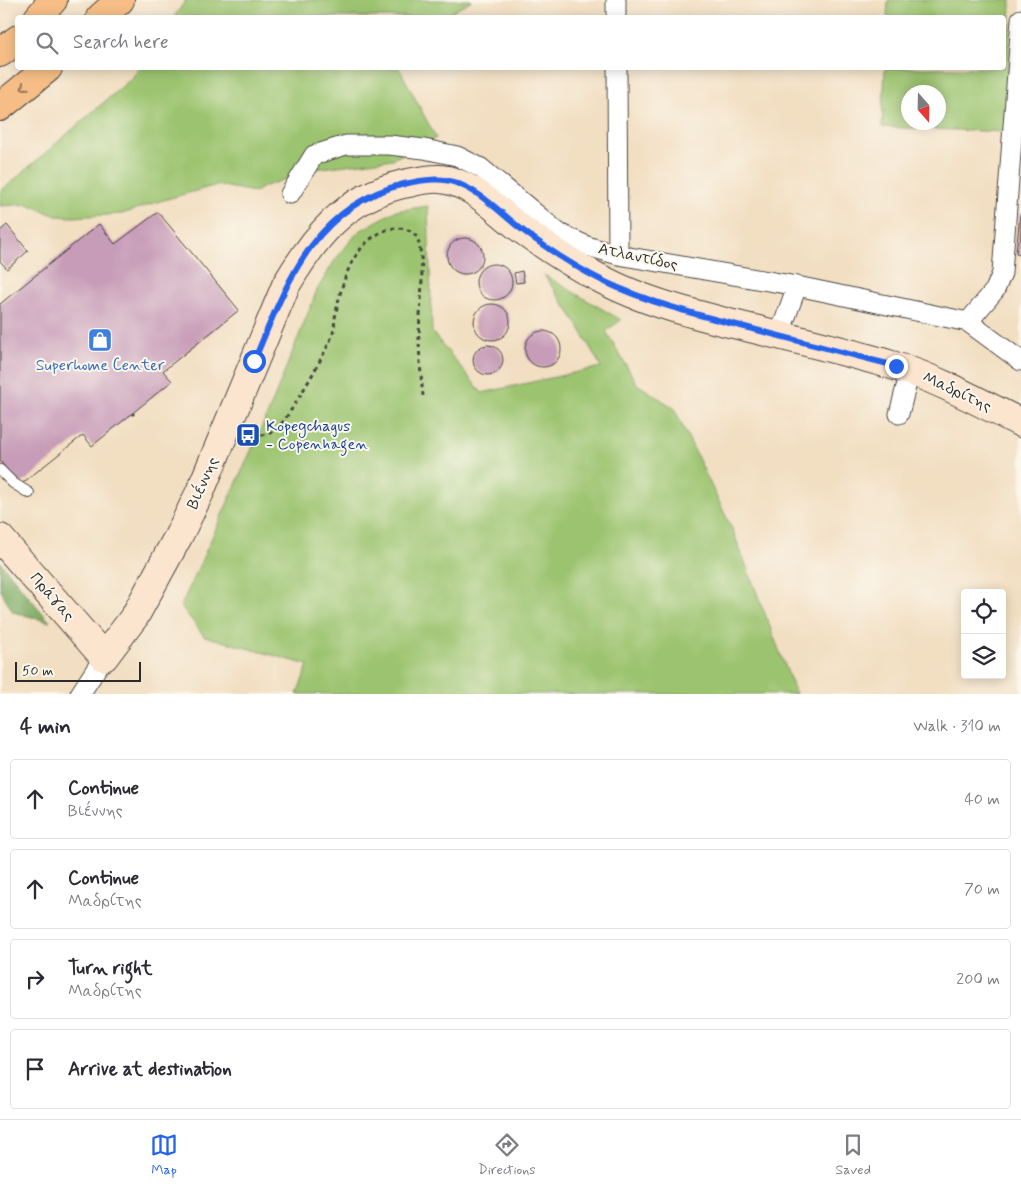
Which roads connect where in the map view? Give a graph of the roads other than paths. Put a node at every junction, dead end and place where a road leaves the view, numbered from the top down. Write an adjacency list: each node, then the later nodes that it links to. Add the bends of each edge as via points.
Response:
1 (53, 0): 4 (main road)
2 (120, 0): 5 (main road)
3 (616, 0): 6 (street)
4 (40, 15)
5 (103, 15)
6 (616, 15)
7 (1021, 19): 17 (street, via 1002,273 994,290)
8 (15, 41): 9 (main road)
9 (0, 53)
10 (46, 70): 12 (main road, one-way to 12)
11 (617, 70): 14 (street)
12 (0, 107)
13 (290, 194): 14 (street, Ατλαντίδος, via 314,154 346,145 424,149 457,156 481,168 559,233)
14 (618, 255): 16 (street, Ατλαντίδος)
15 (302, 258): 18 (street, Μαδρίτης, via 334,220 353,206 392,187 441,179 461,184 522,230 603,280 646,299); 26 (street, Βιέννης, via 286,285 200,492 135,616)
16 (797, 286): 17 (street, Ατλαντίδος); 18 (street)
17 (968, 322): 19 (street, Ατλαντίδος)
18 (779, 336): 20 (street, Μαδρίτης)
19 (1021, 361)
20 (910, 371): 21 (street); 22 (street, Μαδρίτης)
21 (899, 414)
22 (1021, 423)
23 (0, 470): 24 (lane)
24 (30, 493)
25 (0, 538): 26 (street, Πράγας)
26 (104, 657): 27 (street, Βιέννης)
27 (80, 694)

